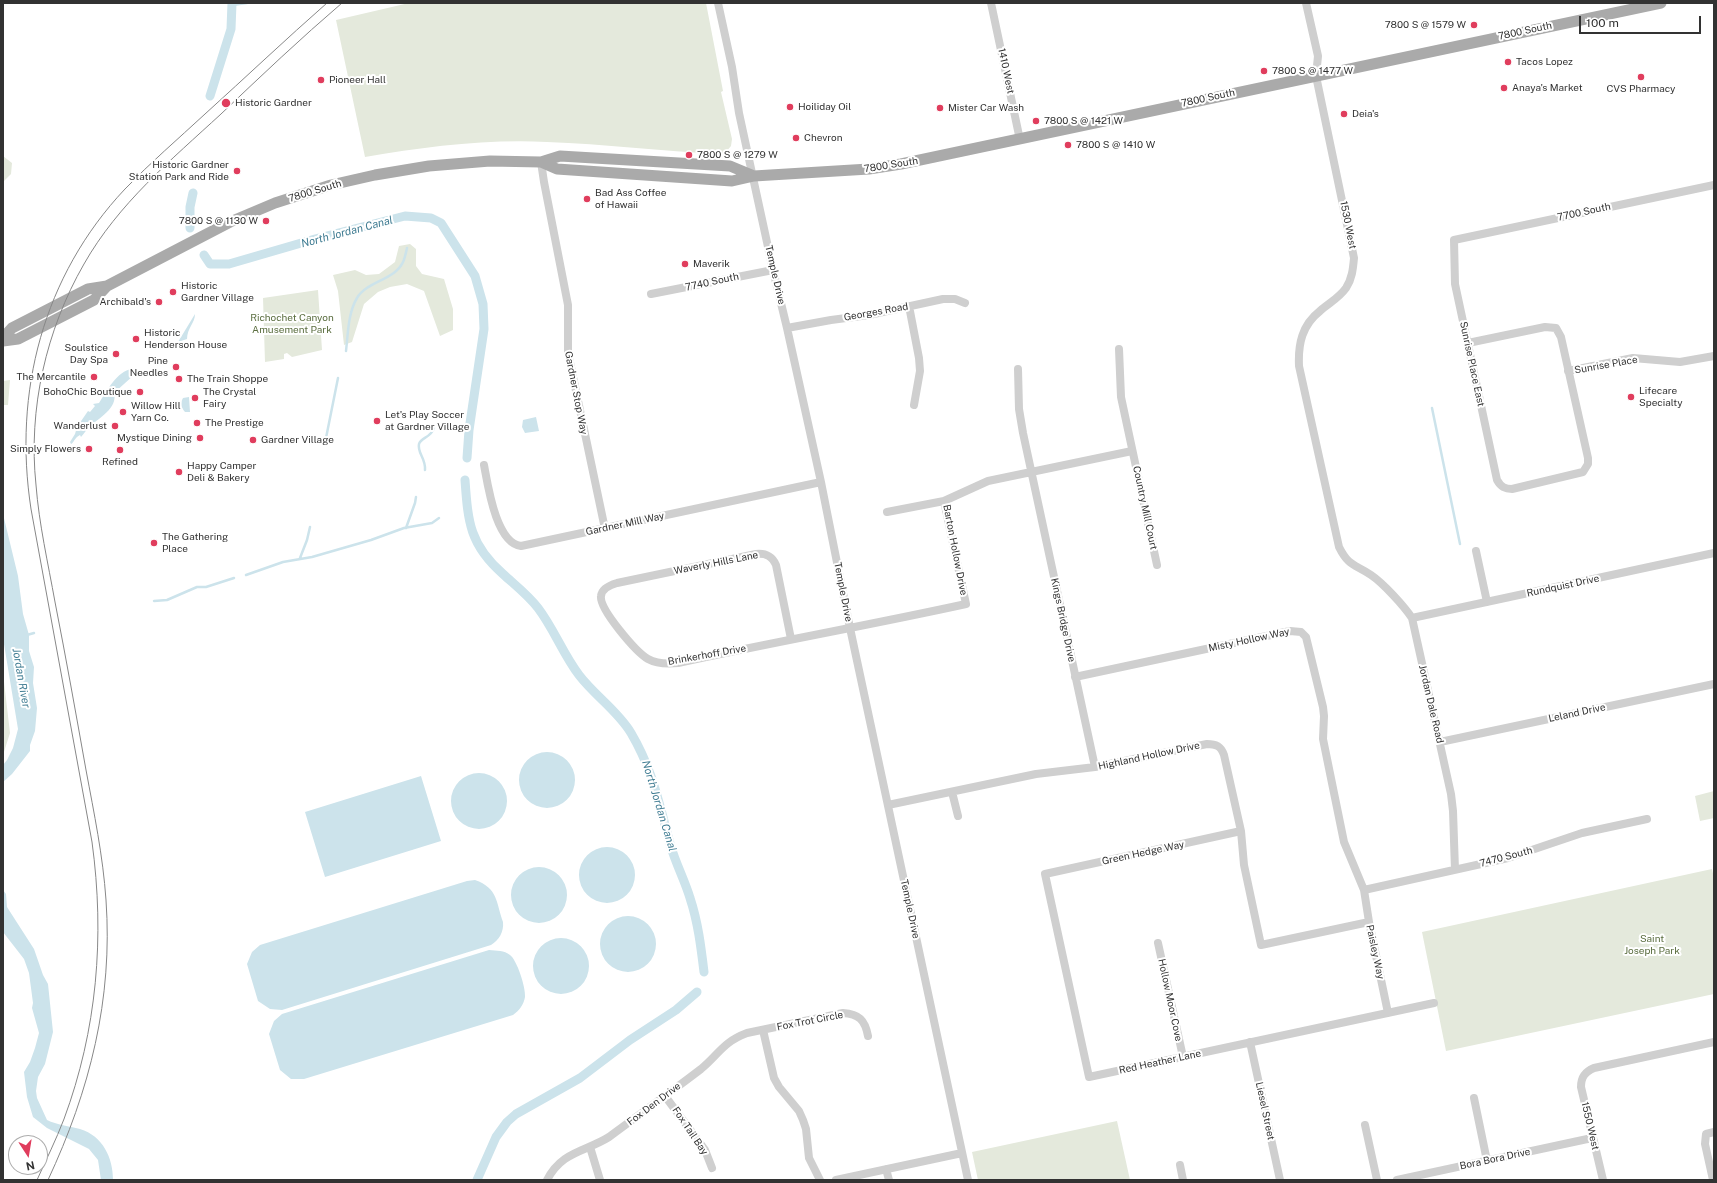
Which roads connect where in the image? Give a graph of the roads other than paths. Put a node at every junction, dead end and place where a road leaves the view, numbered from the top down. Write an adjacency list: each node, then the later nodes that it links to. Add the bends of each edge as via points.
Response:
1 (718, 3): 8 (street, Temple Drive)
2 (991, 3): 6 (street, 1410 West)
3 (1306, 3): 5 (street, 1530 West, via 1318,56)
4 (1661, 3): 5 (main road, 7800 South)
5 (1316, 76): 6 (main road, 7800 South); 33 (street, 1530 West, via 1354,258 1352,274 1346,287 1336,299 1310,320 1302,332 1298,350 1299,366 1336,537 1342,555)
6 (1020, 140): 8 (main road, 7800 South, via 869,169)
7 (541, 162): 8 (main road, 7800 South, via 557,169 732,181); 8 (main road, 7800 South, via 560,156 730,166); 16 (main road, 7800 South, via 490,161 429,166 326,187 280,202 230,222 107,286 88,289 12,328); 29 (street, Gardner Stop Way, via 568,305 568,353)
8 (754, 176): 11 (street, Temple Drive)
9 (1714, 184): 10 (street, 7700 South)
10 (1454, 240): 17 (street, Sunrise Place East, via 1455,284)
11 (773, 270): 12 (street, 7740 South); 15 (street, Temple Drive)
12 (651, 294)
13 (965, 304): 14 (street, Georges Road, via 949,299)
14 (909, 306): 15 (street, Georges Road); 22 (street, via 920,371)
15 (787, 328): 26 (street, Temple Drive)
16 (3, 340)
17 (1468, 343): 21 (street, via 1545,327 1556,328 1561,337); 21 (street, Sunrise Place East, via 1497,480 1502,487 1512,489 1578,474 1587,469 1588,458)
18 (1119, 349): 23 (street, Country Mill Court, via 1121,397)
19 (1714, 356): 21 (street, Sunrise Place, via 1680,362 1633,358)
20 (1018, 369): 25 (street, Kings Bridge Drive, via 1019,409)
21 (1568, 371)
22 (914, 405)
23 (1132, 451): 25 (street, Barton Hollow Drive); 32 (street, Country Mill Court)
24 (484, 465): 29 (street, Gardner Mill Way, via 493,508 507,538 513,544 526,546)
25 (1031, 473): 27 (street, Barton Hollow Drive, via 988,481); 39 (street, Kings Bridge Drive)
26 (821, 482): 29 (street, Gardner Mill Way); 37 (street, Temple Drive)
27 (944, 501): 28 (street); 37 (street, Barton Hollow Drive, via 966,604)
28 (888, 512)
29 (605, 529)
30 (1476, 551): 35 (street)
31 (1714, 553): 35 (street, Rundquist Drive)
32 (1157, 565)
33 (1352, 566): 36 (street, Jordan Dale Road, via 1374,577)
34 (603, 591): 38 (street, Brinkerhoff Drive, via 601,600 604,609 633,647 654,662 678,662); 38 (street, Waverly Hills Lane, via 617,583 764,554 770,556 776,565)
35 (1487, 602): 36 (street, Rundquist Drive)
36 (1412, 618): 41 (street, Jordan Dale Road)
37 (850, 628): 38 (street, Brinkerhoff Drive); 44 (street, Temple Drive)
38 (791, 639)
39 (1075, 677): 42 (street, Kings Bridge Drive); 50 (street, Misty Hollow Way, via 1290,631 1301,632 1309,645 1323,707 1323,739 1344,842)
40 (1714, 684): 41 (street, Leland Drive)
41 (1440, 742): 48 (street, Jordan Dale Road, via 1453,811)
42 (1095, 767): 43 (street, Highland Hollow Drive, via 1036,774); 47 (street, Highland Hollow Drive, via 1207,744 1219,746 1224,755)
43 (952, 792): 44 (street, Highland Hollow Drive); 45 (street)
44 (888, 805): 66 (street, Temple Drive)
45 (958, 816)
46 (1647, 819): 48 (street, 7470 South, via 1582,833 1522,855)
47 (1241, 832): 49 (street, Green Hedge Way); 51 (street, Highland Hollow Drive, via 1244,865 1261,945)
48 (1455, 870): 50 (street, 7470 South)
49 (1045, 874): 59 (street, Red Heather Lane, via 1089,1077)
50 (1364, 890): 51 (street, Paisley Way)
51 (1368, 922): 54 (street, Paisley Way)
52 (1158, 943): 59 (street, Hollow Moor Cove)
53 (1434, 1003): 54 (street, Red Heather Lane)
54 (1388, 1013): 57 (street, Red Heather Lane)
55 (763, 1030): 56 (street, Fox Trot Circle, via 843,1013 853,1014 861,1019); 60 (street, Fox Den Drive, via 747,1033 728,1042 703,1067); 73 (street, via 774,1078 799,1111 806,1130 809,1158)
56 (868, 1036)
57 (1250, 1042): 59 (street, Red Heather Lane); 78 (street, Liesel Street)
58 (1714, 1042): 64 (street, 1550 West, via 1594,1068 1585,1073 1581,1079)
59 (1183, 1057)
60 (665, 1096): 65 (street, Fox Den Drive, via 609,1137); 69 (street, Fox Tail Bay, via 705,1150)
61 (1474, 1098): 67 (street)
62 (1365, 1125): 79 (street)
63 (1714, 1132): 82 (street, via 1706,1134 1705,1144)
64 (1592, 1138): 67 (street, Bora Bora Drive); 81 (street, 1550 West)
65 (590, 1147): 71 (street, Fox Den Drive, via 562,1160); 72 (street)
66 (962, 1153): 70 (street); 76 (street, Temple Drive)
67 (1487, 1161): 80 (street, Bora Bora Drive)
68 (1180, 1165): 77 (street)
69 (712, 1168)
70 (886, 1169): 74 (street); 75 (street)
71 (547, 1180)
72 (600, 1180)
73 (820, 1180)
74 (836, 1180)
75 (889, 1180)
76 (968, 1180)
77 (1183, 1180)
78 (1280, 1180)
79 (1377, 1180)
80 (1397, 1180)
81 (1603, 1180)
82 (1713, 1180)

